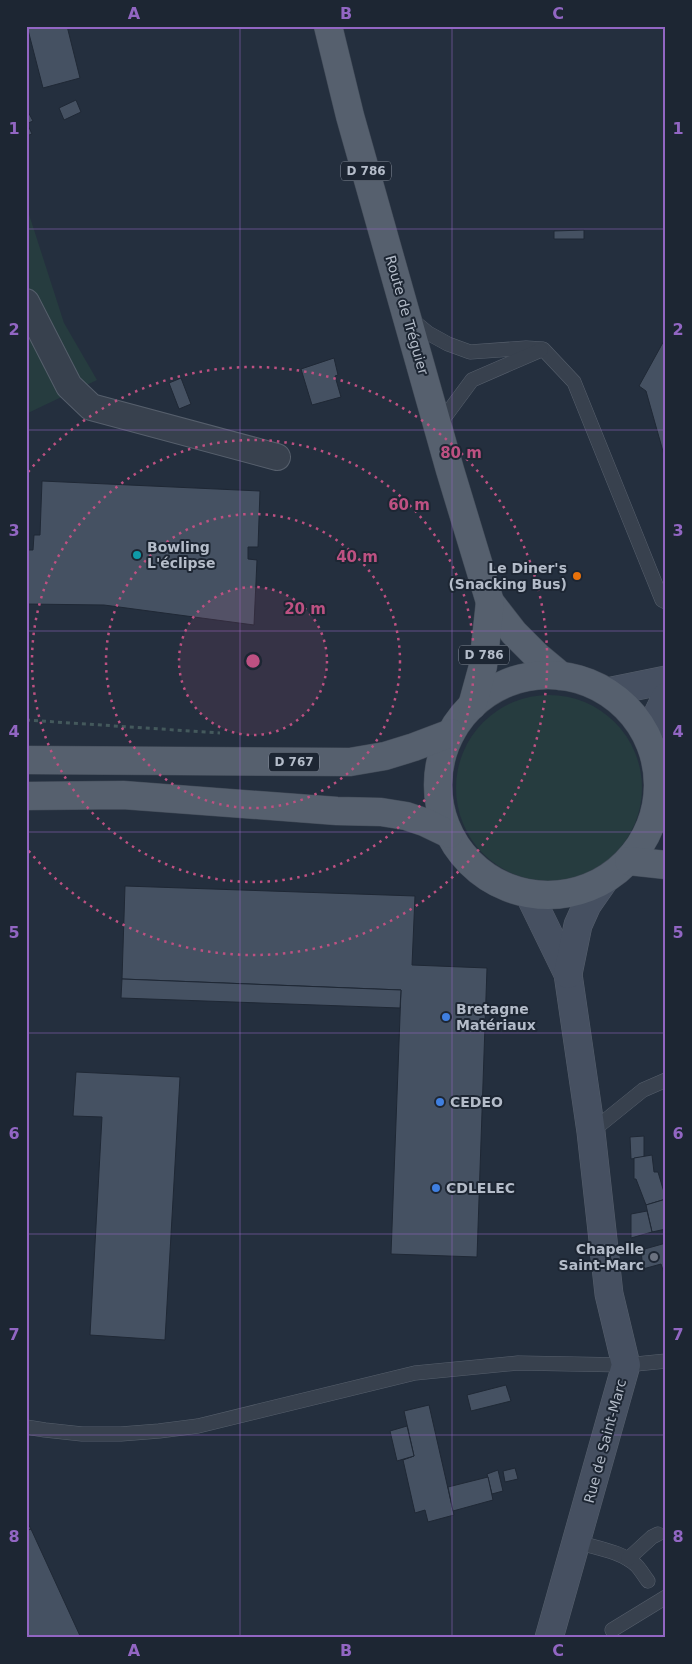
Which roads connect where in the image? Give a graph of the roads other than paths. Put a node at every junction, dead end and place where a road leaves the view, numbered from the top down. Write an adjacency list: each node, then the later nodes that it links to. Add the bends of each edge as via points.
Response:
1 (328, 26): 3 (main road, Route de Tréguier / D 786, via 350,116)
2 (26, 302): 6 (street, via 70,386 91,407)
3 (407, 315): 4 (lane, via 428,333 470,352); 5 (main road, Route de Tréguier / D 786)
4 (543, 349): 5 (lane, via 472,380); 8 (lane, via 574,382 662,600)
5 (438, 426): 7 (main road, Route de Tréguier / D 786)
6 (277, 457)
7 (490, 602): 9 (main road, D 786, via 516,636); 13 (main road, D 786, via 483,666)
8 (666, 602)
9 (561, 676): 11 (main road, via 590,683); 13 (main road, via 529,677 508,683)
10 (666, 680): 11 (main road)
11 (607, 692): 15 (main road, via 626,707)
12 (666, 697): 15 (main road)
13 (472, 706): 14 (main road)
14 (451, 733): 16 (main road, D 767, via 385,756 350,762); 19 (main road, via 440,763 438,784 440,805)
15 (647, 736): 17 (main road)
16 (26, 760)
17 (662, 784): 20 (main road, via 654,818)
18 (26, 796): 19 (main road, via 123,795 381,812 406,816)
19 (449, 834): 23 (main road, via 482,874 509,889)
20 (629, 861): 21 (main road); 22 (main road)
21 (666, 865)
22 (603, 882): 23 (main road, via 567,894); 24 (main road, Rue de Saint-Marc, via 578,925)
23 (529, 894): 24 (main road, Rue de Saint-Marc)
24 (568, 974): 26 (main road, Rue de Saint-Marc)
25 (666, 1080): 26 (lane, via 643,1090)
26 (591, 1132): 28 (main road, Rue de Saint-Marc, via 609,1294)
27 (665, 1364): 28 (lane)
28 (626, 1365): 29 (lane, via 518,1363 415,1373 198,1426 159,1431 82,1434); 31 (main road, Rue de Saint-Marc)
29 (26, 1427)
30 (658, 1534): 32 (lane)
31 (577, 1542): 32 (lane); 36 (main road, Rue de Saint-Marc)
32 (628, 1559): 33 (lane)
33 (648, 1581)
34 (666, 1597): 35 (lane)
35 (612, 1630)
36 (550, 1638)

